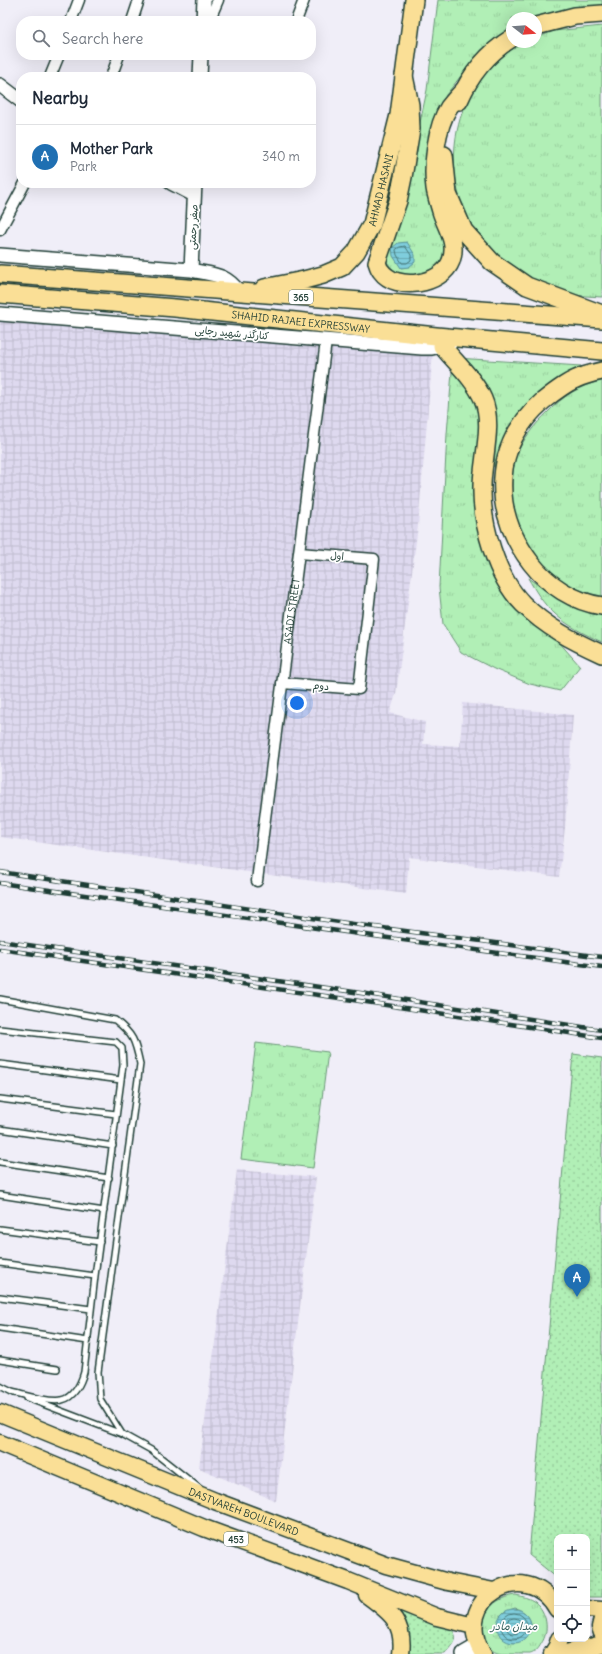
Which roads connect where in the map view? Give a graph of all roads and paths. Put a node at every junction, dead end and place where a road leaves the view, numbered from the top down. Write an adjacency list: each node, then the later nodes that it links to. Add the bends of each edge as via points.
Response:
1 (79, 0): 8 (street)
2 (140, 0): 9 (street)
3 (204, 0): 10 (street)
4 (218, 0): 11 (street)
5 (304, 0): 12 (street)
6 (414, 0): 21 (highway, AHMAD HASANI)
7 (602, 14): 13 (highway, via 575,16)
8 (73, 16)
9 (134, 16)
10 (203, 16)
11 (211, 16)
12 (298, 16)
13 (542, 24)
14 (506, 43): 23 (highway, via 477,69)
15 (56, 60): 18 (street)
16 (117, 60): 19 (street)
17 (201, 60): 20 (street)
18 (52, 72)
19 (113, 72)
20 (200, 72)
21 (404, 76): 23 (highway, via 410,105 411,129 398,201 377,262 381,271 391,279 406,283 421,283 434,279 444,272 451,262 454,250 452,236 435,188 434,159 440,130 449,108); 31 (highway, AHMAD HASANI, via 399,115 372,224 356,252 342,267 323,275)
22 (0, 84): 24 (street)
23 (463, 91): 34 (highway, via 452,117 444,155 448,194 464,231 492,262 527,286)
24 (16, 97)
25 (22, 188): 27 (street)
26 (195, 189): 29 (street, صفر رحمتی)
27 (0, 230)
28 (0, 255): 29 (street)
29 (191, 270): 31 (street, via 221,276 232,282)
30 (0, 274): 31 (highway, 365)
31 (239, 292): 35 (highway, 365)
32 (0, 294): 36 (highway, SHAHID RAJAEI EXPRESSWAY, via 175,308)
33 (0, 314): 37 (street, کنارگذر شهید رجایی)
34 (602, 314)
35 (602, 319)
36 (464, 338): 38 (street, کنارگذر شهید رجایی); 39 (highway, SHAHID RAJAEI EXPRESSWAY)
37 (326, 341): 38 (street, کنارگذر شهید رجایی, via 422,348); 41 (street, ASADI STREET)
38 (442, 346): 43 (highway, via 472,380 484,400 488,425 482,486 484,515 489,542 501,574 522,603 550,627)
39 (602, 351)
40 (602, 371): 42 (highway, via 575,379 552,393 536,407 520,426 510,446 502,482 507,520 524,554 539,573 559,590 576,599)
41 (299, 553): 44 (street, ASADI STREET); 45 (street, اول, via 374,559)
42 (602, 606)
43 (602, 654)
44 (282, 682): 45 (street, دوم); 46 (street, ASADI STREET)
45 (359, 689)
46 (257, 881)
47 (0, 999): 72 (lane, via 115,1020 128,1031 136,1046 140,1064 98,1372 100,1399)
48 (0, 1029): 50 (lane, via 116,1042 122,1048)
49 (0, 1064): 50 (lane)
50 (121, 1080): 52 (lane)
51 (0, 1099): 52 (lane)
52 (116, 1114): 54 (lane)
53 (0, 1129): 54 (lane)
54 (113, 1146): 56 (lane)
55 (0, 1162): 56 (lane)
56 (109, 1178): 58 (lane)
57 (0, 1195): 58 (lane)
58 (104, 1211): 60 (lane)
59 (0, 1229): 60 (lane)
60 (100, 1242): 62 (lane)
61 (0, 1263): 62 (lane)
62 (95, 1276): 64 (lane)
63 (0, 1297): 64 (lane)
64 (91, 1309): 66 (lane)
65 (0, 1328): 66 (lane)
66 (88, 1341): 70 (lane, via 84,1372 80,1384 72,1394 63,1400 52,1400)
67 (0, 1360): 68 (lane)
68 (57, 1369)
69 (0, 1386): 70 (lane)
70 (12, 1392): 72 (lane)
71 (0, 1413): 74 (main road, DASTVAREH BOULEVARD)
72 (122, 1434): 74 (lane, via 151,1450)
73 (0, 1444): 75 (main road, 453, via 204,1528)
74 (215, 1501): 76 (main road, DASTVAREH BOULEVARD, via 386,1565 448,1582)
75 (348, 1581): 81 (main road, 453, via 437,1617); 86 (main road, via 392,1614 401,1634)
76 (494, 1591): 77 (main road, via 515,1584 529,1586 540,1590); 81 (main road, via 480,1606)
77 (555, 1606)
78 (590, 1609): 79 (main road)
79 (602, 1610)
80 (602, 1619): 82 (main road)
81 (474, 1626): 85 (main road)
82 (602, 1633)
83 (558, 1642): 88 (main road)
84 (602, 1645): 89 (main road); 90 (main road)
85 (481, 1650): 87 (main road)
86 (401, 1654)
87 (464, 1654)
88 (552, 1654)
89 (562, 1654)
90 (589, 1654)

